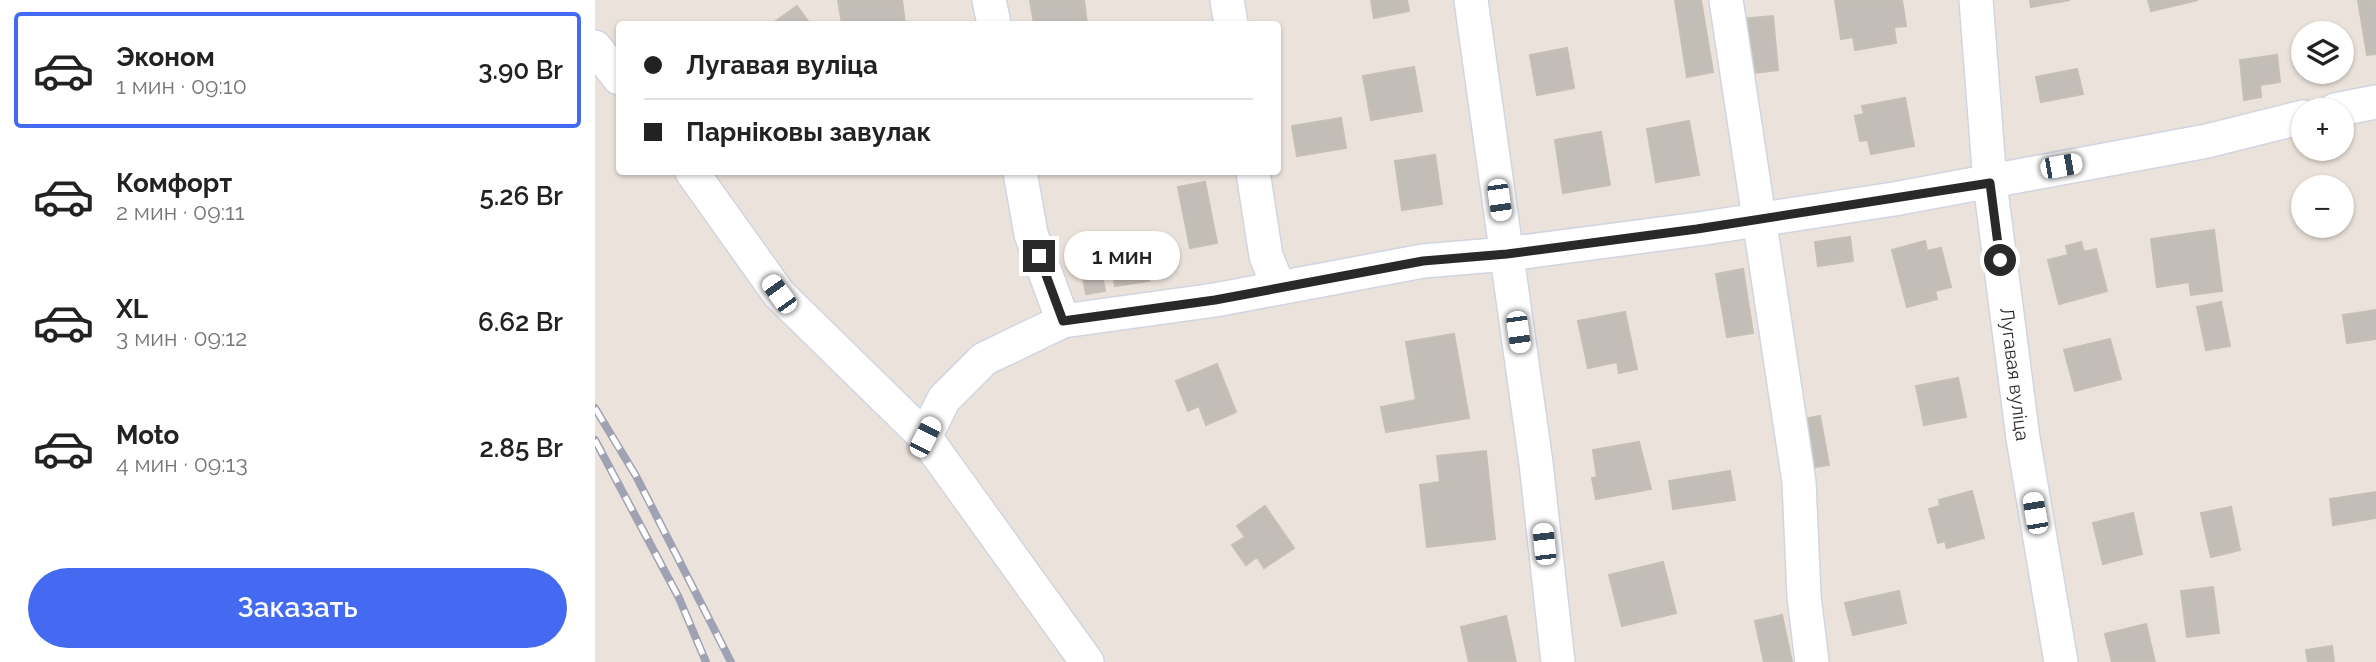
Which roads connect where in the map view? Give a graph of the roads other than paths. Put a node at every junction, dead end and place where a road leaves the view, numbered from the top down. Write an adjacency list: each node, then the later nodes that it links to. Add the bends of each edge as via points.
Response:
1 (989, 0): 6 (street)
2 (1227, 0): 7 (street)
3 (1471, 0): 18 (street)
4 (1726, 0): 17 (street)
5 (1976, 0): 16 (street, Лугавая вуліца)
6 (993, 21)
7 (1230, 21)
8 (595, 47): 9 (street)
9 (616, 74)
10 (2376, 102): 11 (street)
11 (2354, 106)
12 (2291, 120): 16 (street)
13 (694, 175): 21 (street, via 779,294)
14 (1021, 175): 20 (street, via 1031,234)
15 (1253, 175): 19 (street, via 1266,256)
16 (1990, 183): 17 (street); 25 (street, Лугавая вуліца, via 2023,438)
17 (1761, 220): 18 (street); 24 (street, via 1798,482)
18 (1507, 254): 19 (street, via 1423,261); 23 (street)
19 (1279, 288): 20 (street)
20 (1063, 321): 21 (street, via 984,359 944,399)
21 (925, 437): 22 (street)
22 (1087, 662)
23 (1557, 662)
24 (1812, 662)
25 (2061, 662)

